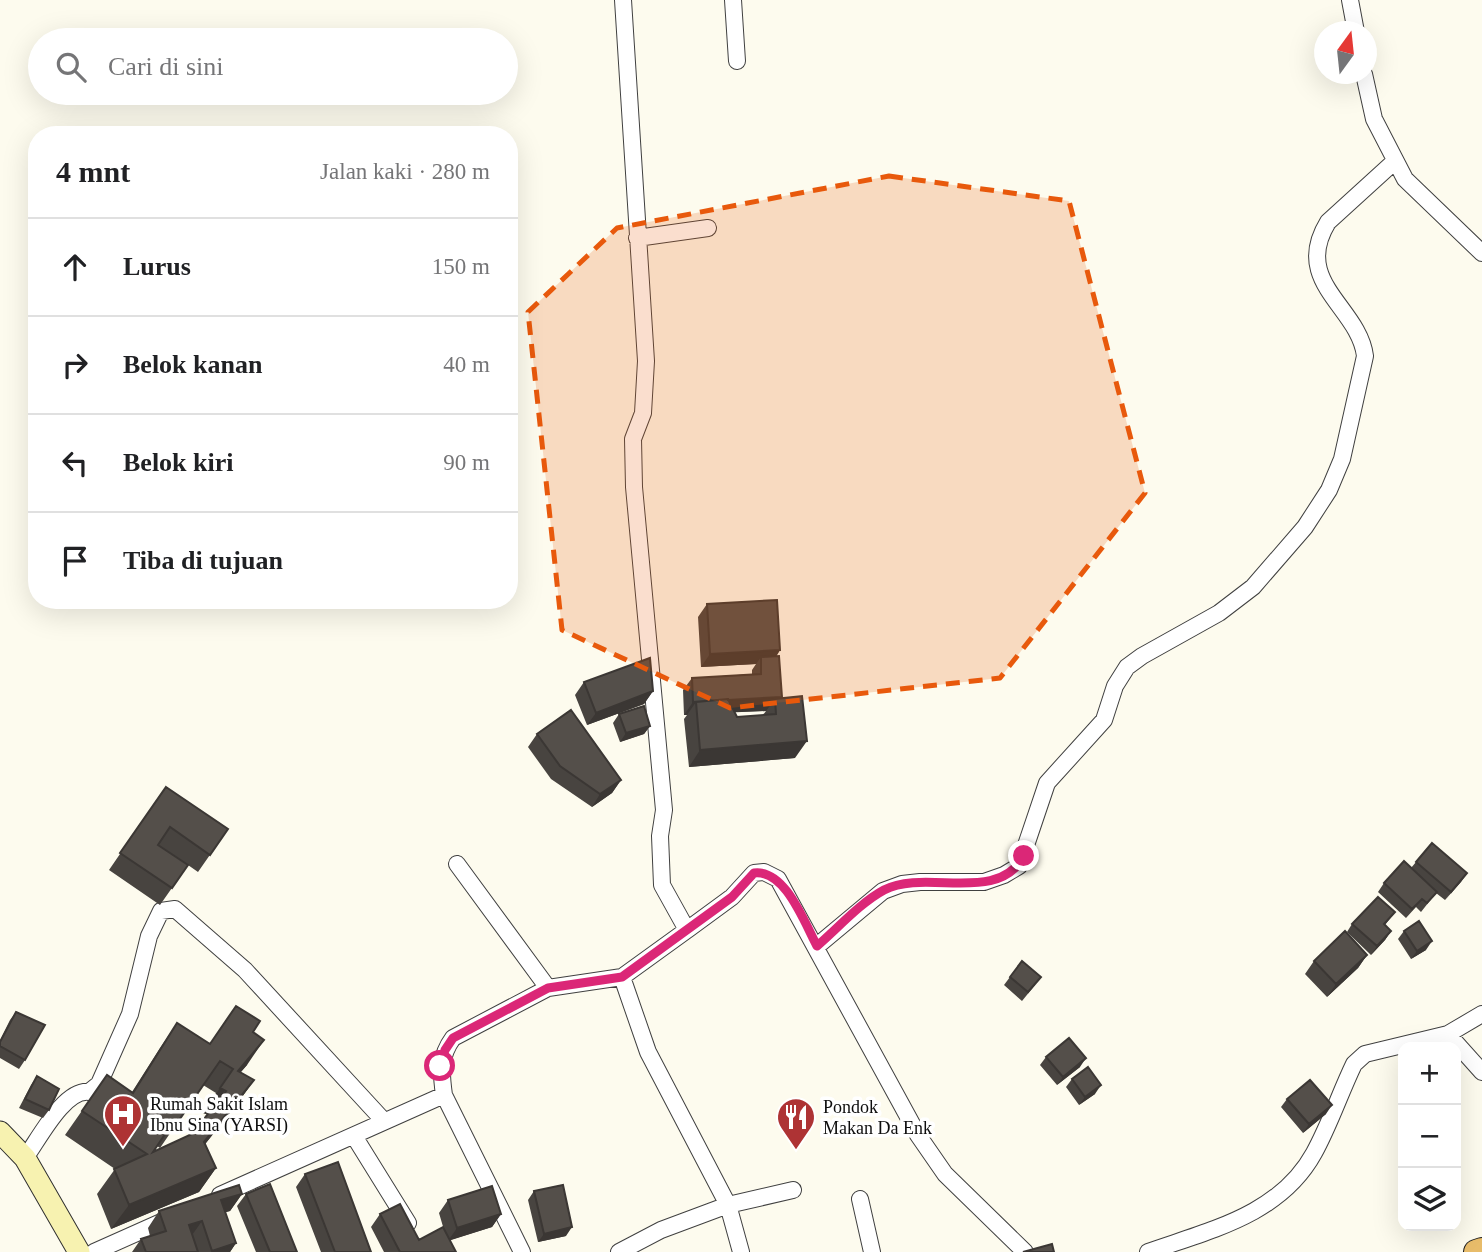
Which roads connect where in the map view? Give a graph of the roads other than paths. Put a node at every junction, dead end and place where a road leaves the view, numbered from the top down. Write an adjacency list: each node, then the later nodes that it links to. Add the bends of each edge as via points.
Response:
1 (623, 0): 9 (street)
2 (733, 0): 5 (street)
3 (1350, 0): 4 (street)
4 (1354, 21)
5 (737, 61)
6 (1366, 84): 7 (street, via 1374,119)
7 (1395, 161): 10 (street, via 1405,179); 13 (street, via 1328,222 1321,235 1318,271 1363,340 1365,356 1342,459 1305,527 1253,587 1219,613 1127,667 1104,720 1047,783 1019,866 984,882 920,882 883,891)
8 (708, 228): 9 (street)
9 (637, 239): 12 (street, via 646,361 643,413 633,439 634,487 664,810 660,861 662,885)
10 (1482, 253)
11 (457, 864): 15 (street)
12 (687, 930): 13 (street, via 732,897 754,873 764,872 778,879); 14 (street)
13 (817, 946): 37 (street, via 925,1145 945,1174)
14 (622, 977): 15 (street); 27 (street, via 648,1052)
15 (548, 988): 19 (street, via 453,1038 440,1066)
16 (1482, 1014): 17 (street)
17 (1448, 1034): 18 (street); 38 (street, via 1365,1054 1354,1064 1313,1155 1281,1194 1248,1217)
18 (1482, 1072)
19 (444, 1095): 20 (street); 33 (street)
20 (383, 1120): 22 (street); 23 (street, via 245,970 169,908 161,911 149,936 130,1014 99,1084 68,1098)
21 (0, 1132): 23 (main road)
22 (354, 1136): 26 (street); 29 (street)
23 (25, 1158): 31 (main road)
24 (793, 1190): 27 (street)
25 (860, 1199): 36 (street)
26 (205, 1202)
27 (728, 1205): 34 (street, via 661,1230); 35 (street)
28 (180, 1213): 32 (street)
29 (409, 1226)
30 (1482, 1250): 39 (highway)
31 (79, 1252)
32 (94, 1252)
33 (522, 1252)
34 (620, 1252)
35 (741, 1252)
36 (872, 1252)
37 (1025, 1252)
38 (1148, 1252)
39 (1476, 1252)

